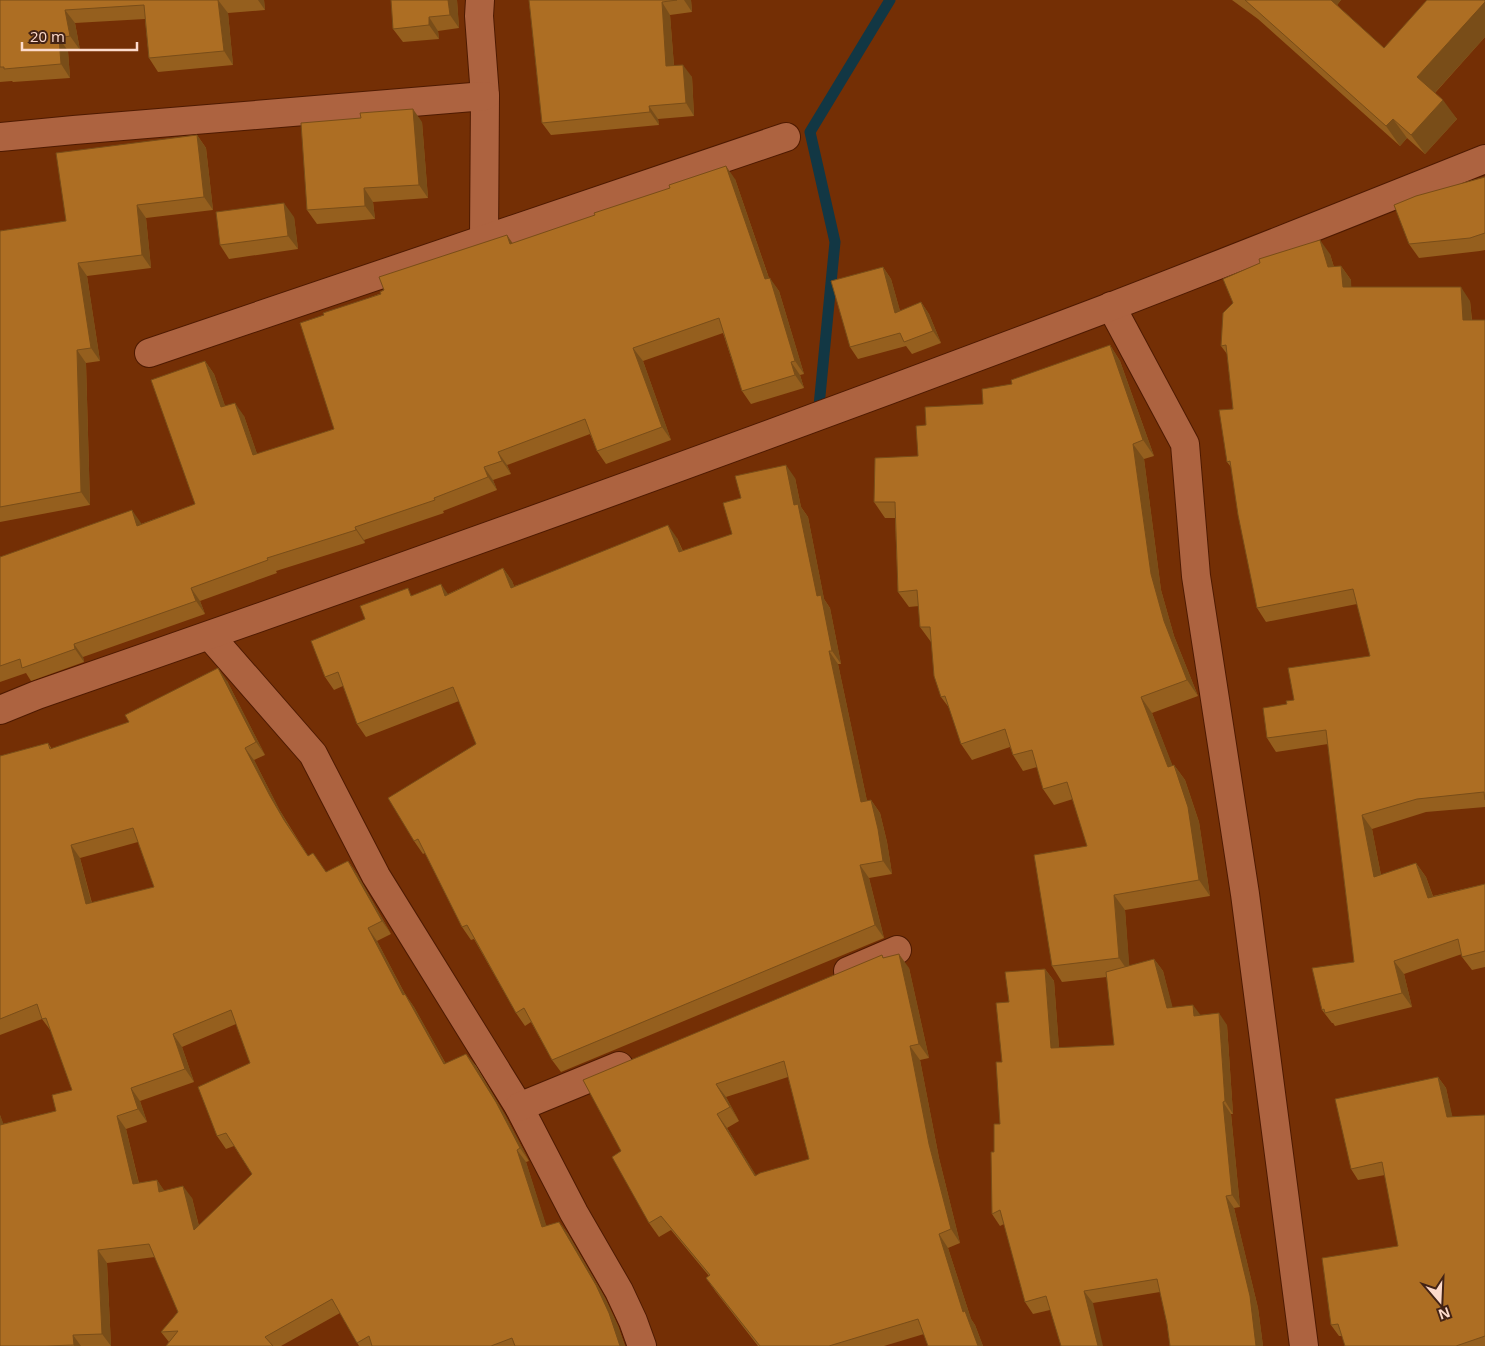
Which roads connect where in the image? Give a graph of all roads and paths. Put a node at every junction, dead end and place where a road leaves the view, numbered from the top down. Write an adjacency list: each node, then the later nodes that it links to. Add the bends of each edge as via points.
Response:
1 (480, 0): 2 (street)
2 (485, 96): 4 (street); 6 (street)
3 (786, 137): 6 (street)
4 (0, 138)
5 (1485, 159): 7 (street)
6 (484, 239): 8 (street)
7 (1111, 306): 9 (street, via 641,481); 16 (street, via 1185,444 1196,576 1244,894)
8 (149, 353)
9 (210, 636): 10 (street); 14 (street, via 313,754 376,876)
10 (0, 710)
11 (897, 950): 12 (street)
12 (826, 980)
13 (638, 1058): 14 (street)
14 (519, 1107): 15 (street, via 619,1291)
15 (642, 1346)
16 (1304, 1346)

